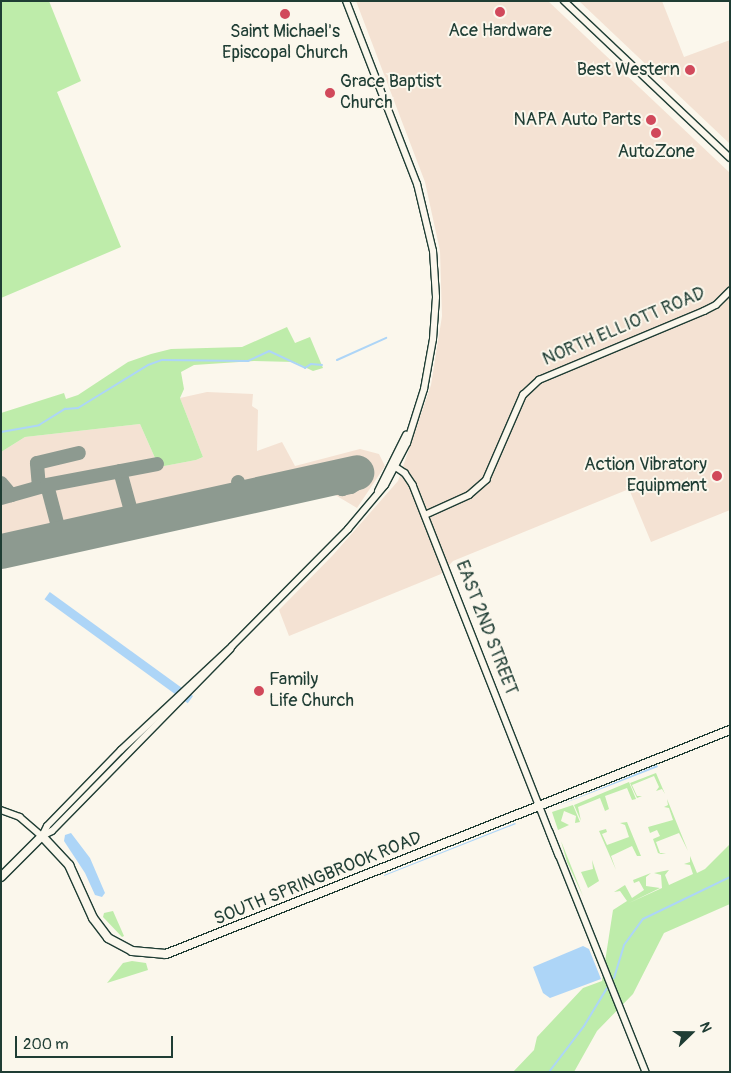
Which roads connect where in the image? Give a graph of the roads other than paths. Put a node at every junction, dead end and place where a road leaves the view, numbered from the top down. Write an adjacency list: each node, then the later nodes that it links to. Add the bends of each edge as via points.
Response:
1 (346, 1): 5 (main road, via 417,184 433,251 436,296 433,339 424,389)
2 (564, 1): 3 (main road)
3 (730, 158)
4 (730, 291): 8 (street, NORTH ELLIOTT ROAD, via 716,305 704,311 539,380 523,395 496,463 481,486)
5 (410, 428): 6 (main road); 7 (main road)
6 (396, 467): 7 (main road); 8 (street, EAST 2ND STREET, via 411,481)
7 (376, 494): 12 (main road, via 330,548 121,750 47,826)
8 (425, 515): 10 (street, EAST 2ND STREET)
9 (730, 730): 10 (highway, SOUTH SPRINGBROOK ROAD)
10 (540, 806): 12 (highway, SOUTH SPRINGBROOK ROAD, via 184,948 159,955 132,951 108,938 93,918 69,865); 14 (street, EAST 2ND STREET)
11 (1, 810): 12 (street, via 20,817)
12 (42, 836): 13 (highway)
13 (1, 876)
14 (646, 1072)

